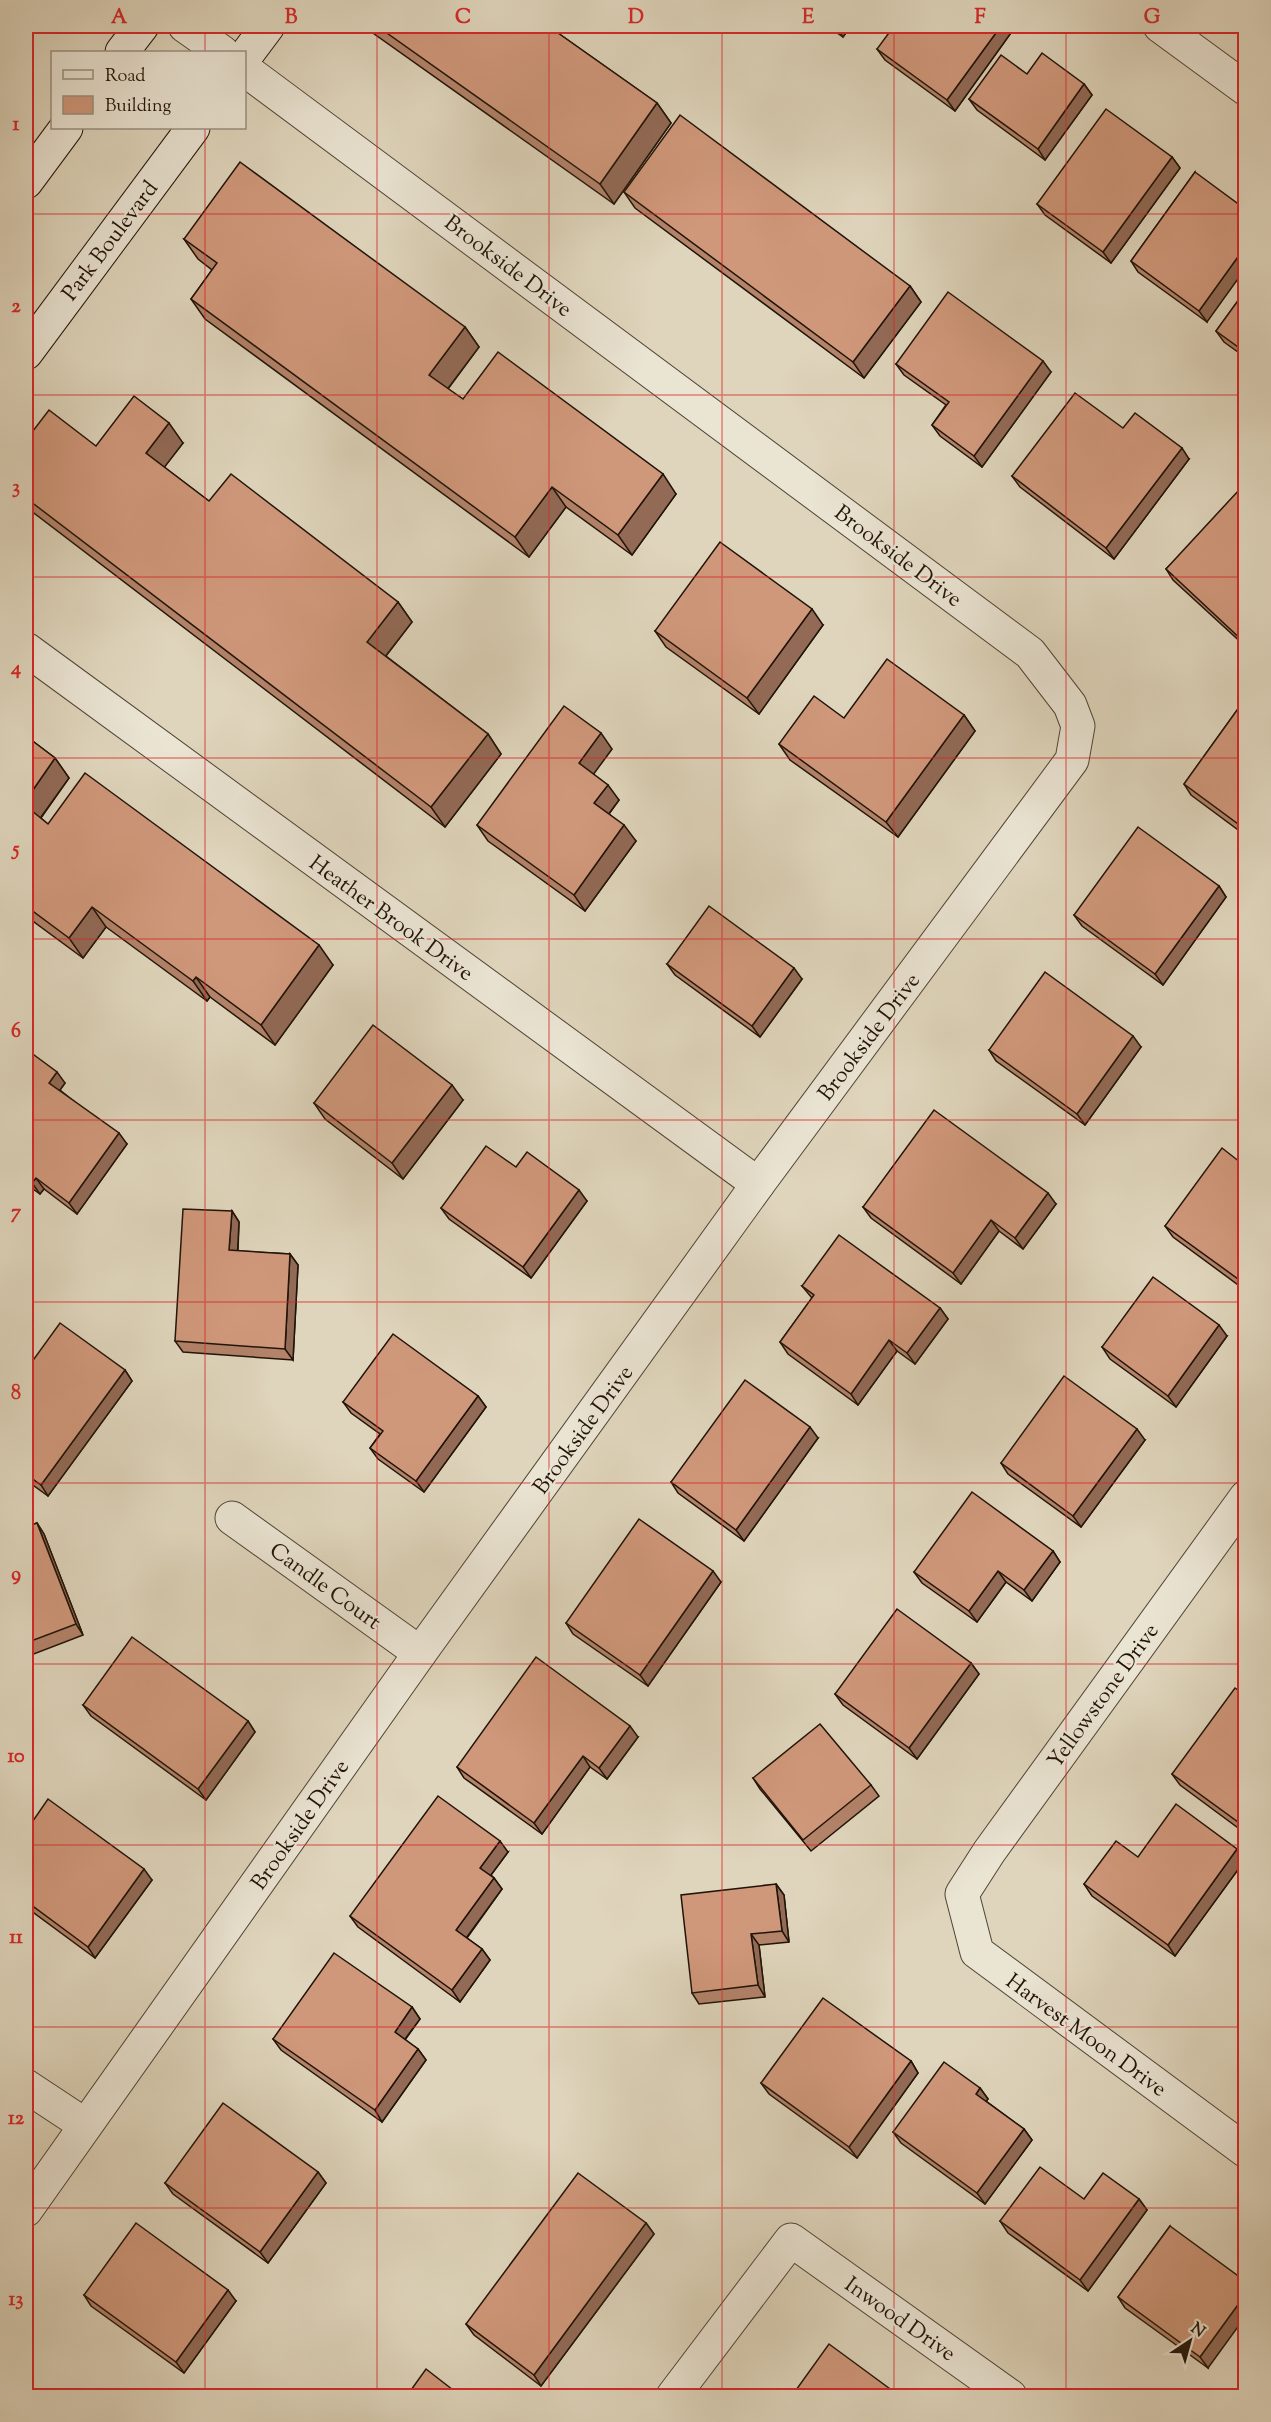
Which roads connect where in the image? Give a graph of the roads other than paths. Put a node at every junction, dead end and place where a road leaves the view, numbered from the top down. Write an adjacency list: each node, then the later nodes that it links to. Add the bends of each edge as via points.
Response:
1 (142, 26): 5 (street)
2 (185, 26): 6 (street)
3 (268, 26): 7 (street)
4 (1160, 26): 9 (street)
5 (123, 51)
6 (221, 51)
7 (246, 55)
8 (246, 70): 15 (street, Brookside Drive, via 1030,653 1070,705 1078,726 1072,760)
9 (1245, 89)
10 (65, 129): 12 (street)
11 (192, 129): 13 (street, Park Boulevard)
12 (26, 182)
13 (26, 353)
14 (26, 649): 15 (street, Heather Brook Drive)
15 (758, 1184): 18 (street, Brookside Drive)
16 (1245, 1497): 19 (street, Yellowstone Drive, via 988,1852)
17 (232, 1518): 18 (street, Candle Court)
18 (420, 1653): 21 (street, Brookside Drive)
19 (962, 1894): 22 (street, Harvest Moon Drive, via 977,1952)
20 (26, 2086): 21 (street)
21 (85, 2125): 23 (street, Brookside Drive)
22 (1245, 2151)
23 (26, 2210)
24 (673, 2397): 25 (street, Inwood Drive, via 791,2240)
25 (1010, 2397)

